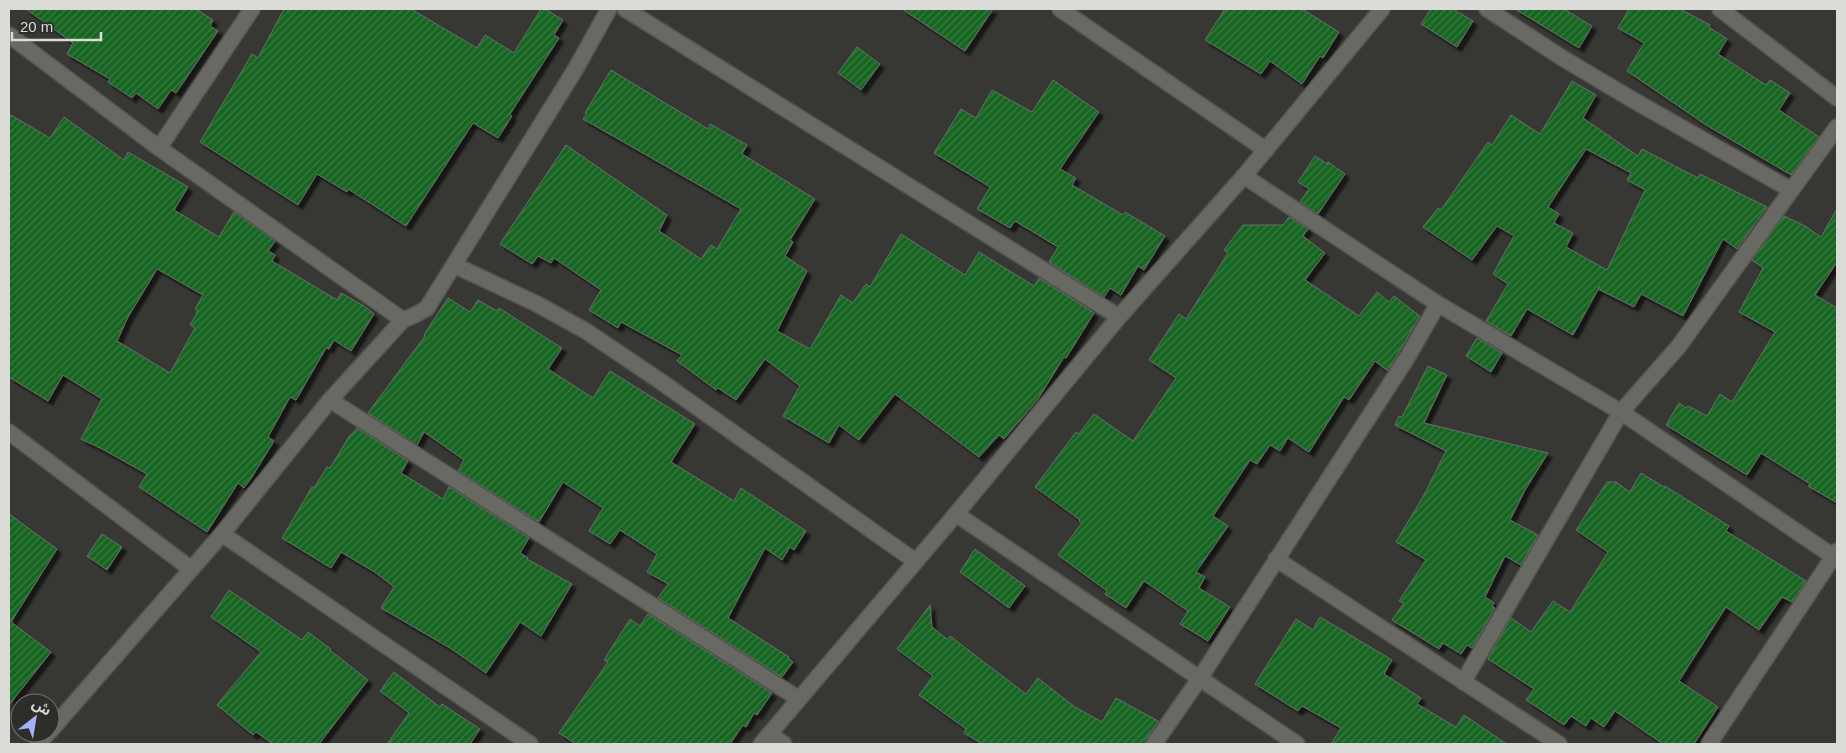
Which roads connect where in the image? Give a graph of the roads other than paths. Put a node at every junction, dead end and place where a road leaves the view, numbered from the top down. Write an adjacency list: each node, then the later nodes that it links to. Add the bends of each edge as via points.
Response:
1 (252, 9): 11 (street)
2 (608, 9): 15 (street, via 576,70)
3 (625, 9): 17 (street)
4 (1060, 9): 12 (street)
5 (1382, 9): 12 (street)
6 (1487, 9): 14 (street, via 1633,100)
7 (1720, 9): 9 (street)
8 (9, 35): 11 (street)
9 (1837, 98)
10 (1837, 127): 14 (street)
11 (159, 148): 18 (street)
12 (1266, 150): 13 (street)
13 (1244, 176): 16 (street); 17 (street)
14 (1792, 190): 20 (street, via 1679,346)
15 (454, 265): 18 (street, via 427,308); 26 (street, via 586,331)
16 (1438, 304): 20 (street); 25 (street, via 1407,358)
17 (1119, 316): 22 (street)
18 (403, 320): 19 (street)
19 (330, 400): 23 (street); 30 (street)
20 (1621, 412): 24 (street); 29 (street)
21 (9, 432): 27 (street)
22 (956, 514): 26 (street); 28 (street)
23 (222, 534): 27 (street); 33 (street)
24 (1836, 556): 38 (street)
25 (1276, 559): 28 (street); 29 (street)
26 (915, 561): 30 (street)
27 (191, 569): 31 (street)
28 (1200, 678): 35 (street); 36 (street)
29 (1463, 682): 37 (street)
30 (799, 699): 32 (street)
31 (60, 719)
32 (765, 739): 34 (street)
33 (530, 744)
34 (784, 744)
35 (1154, 744)
36 (1297, 744)
37 (1559, 744)
38 (1708, 744)

